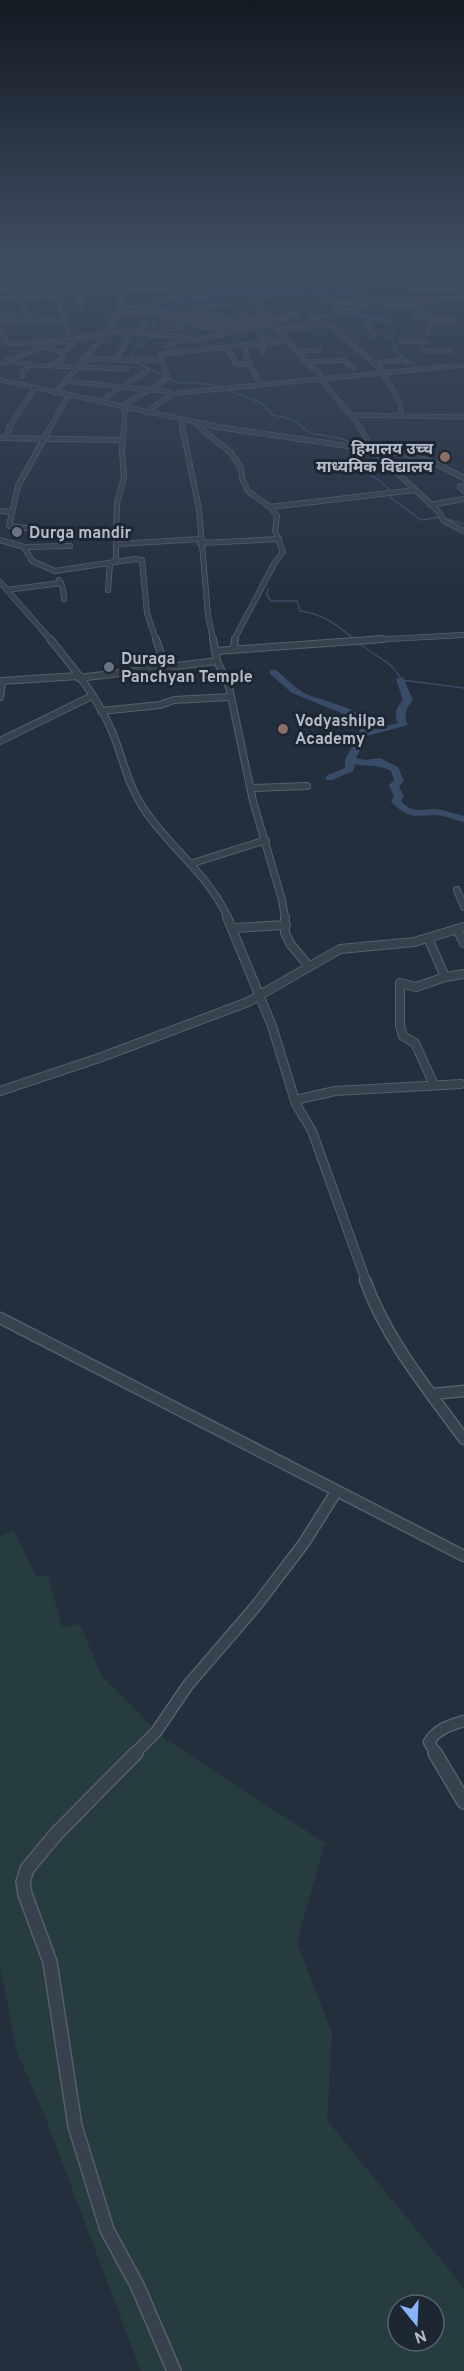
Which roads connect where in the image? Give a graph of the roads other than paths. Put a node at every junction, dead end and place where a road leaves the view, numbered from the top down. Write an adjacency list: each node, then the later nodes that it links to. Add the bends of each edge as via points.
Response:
1 (384, 373): 22 (street, via 401,405)
2 (71, 374): 10 (street)
3 (143, 374): 12 (street)
4 (164, 374): 14 (street, via 165,379)
5 (255, 374): 11 (street)
6 (318, 374): 8 (street)
7 (378, 374): 8 (street)
8 (324, 379): 11 (street); 21 (street)
9 (0, 380): 13 (street)
10 (65, 381): 12 (street); 16 (street)
11 (261, 385): 20 (street, via 178,393)
12 (124, 386): 14 (street); 18 (street)
13 (35, 389): 16 (street); 26 (street)
14 (149, 389): 15 (street); 19 (street)
15 (171, 392)
16 (55, 393): 17 (street)
17 (68, 396): 18 (street); 27 (street)
18 (99, 402): 19 (street)
19 (123, 408): 20 (street); 28 (street, via 127,415)
20 (147, 413): 24 (street)
21 (351, 415): 22 (street); 29 (street)
22 (400, 416): 23 (street)
23 (464, 417)
24 (181, 420): 25 (street); 43 (street, via 199,509)
25 (195, 423): 29 (street); 36 (street, via 230,452 249,491)
26 (3, 438): 27 (street)
27 (44, 438): 28 (street); 38 (street, via 18,486)
28 (123, 440): 40 (street, via 124,478 117,503)
29 (374, 451): 30 (street, via 422,458); 32 (street)
30 (464, 478)
31 (464, 485): 33 (street, via 460,487)
32 (415, 490): 35 (street); 36 (street)
33 (464, 491)
34 (464, 499): 35 (street)
35 (430, 505): 39 (street, via 444,522)
36 (270, 507): 41 (street, via 278,520)
37 (0, 511): 38 (street)
38 (12, 512): 40 (street, via 9,526 13,528)
39 (464, 531)
40 (116, 537): 44 (street)
41 (279, 539): 43 (street); 55 (street, via 283,552 234,640)
42 (0, 540): 46 (street)
43 (200, 541): 44 (street); 56 (street)
44 (118, 544): 47 (street)
45 (70, 546): 46 (street)
46 (24, 547): 48 (street, via 32,561)
47 (113, 563): 48 (street); 52 (street); 58 (street, via 142,560 147,613)
48 (55, 571): 50 (street)
49 (0, 582): 51 (street)
50 (61, 584): 51 (street); 53 (street)
51 (7, 590): 59 (street)
52 (108, 590)
53 (64, 599)
54 (464, 635): 55 (street, via 429,633 293,647)
55 (234, 648): 56 (street)
56 (216, 651): 57 (street)
57 (217, 661): 58 (street); 62 (street)
58 (165, 666): 59 (street)
59 (78, 677): 60 (street); 61 (street)
60 (1, 681): 63 (street)
61 (92, 696): 64 (street); 65 (street)
62 (230, 696): 64 (street); 67 (street)
63 (0, 697)
64 (101, 711): 69 (street, via 145,812)
65 (0, 741)
66 (308, 786): 67 (street)
67 (252, 788): 68 (street)
68 (266, 840): 69 (street); 72 (street)
69 (190, 864): 73 (street, via 211,886)
70 (457, 890): 71 (street)
71 (464, 907)
72 (286, 925): 73 (street); 77 (street, via 291,945)
73 (233, 928): 80 (street)
74 (461, 928): 75 (street); 76 (street)
75 (428, 938): 77 (street, via 340,949); 79 (street)
76 (464, 943)
77 (309, 966): 80 (street)
78 (464, 974): 79 (street)
79 (445, 977): 82 (street, via 416,987 400,983 403,1036 415,1043)
80 (259, 993): 83 (street, via 248,1002 155,1038); 84 (street)
81 (461, 1084): 82 (street)
82 (434, 1085): 84 (street, via 335,1091)
83 (0, 1091)
84 (295, 1100): 87 (street, via 312,1131 373,1302 395,1343)
85 (0, 1318): 89 (street)
86 (464, 1391): 87 (street)
87 (432, 1394): 88 (street)
88 (464, 1439)
89 (336, 1492): 90 (street); 93 (street, via 304,1544 188,1685 156,1732 56,1833 27,1869 23,1881 50,1962 75,2126 107,2230 137,2284)
90 (464, 1556)
91 (464, 1721): 92 (street, via 443,1728 429,1742)
92 (464, 1802)
93 (174, 2371)

